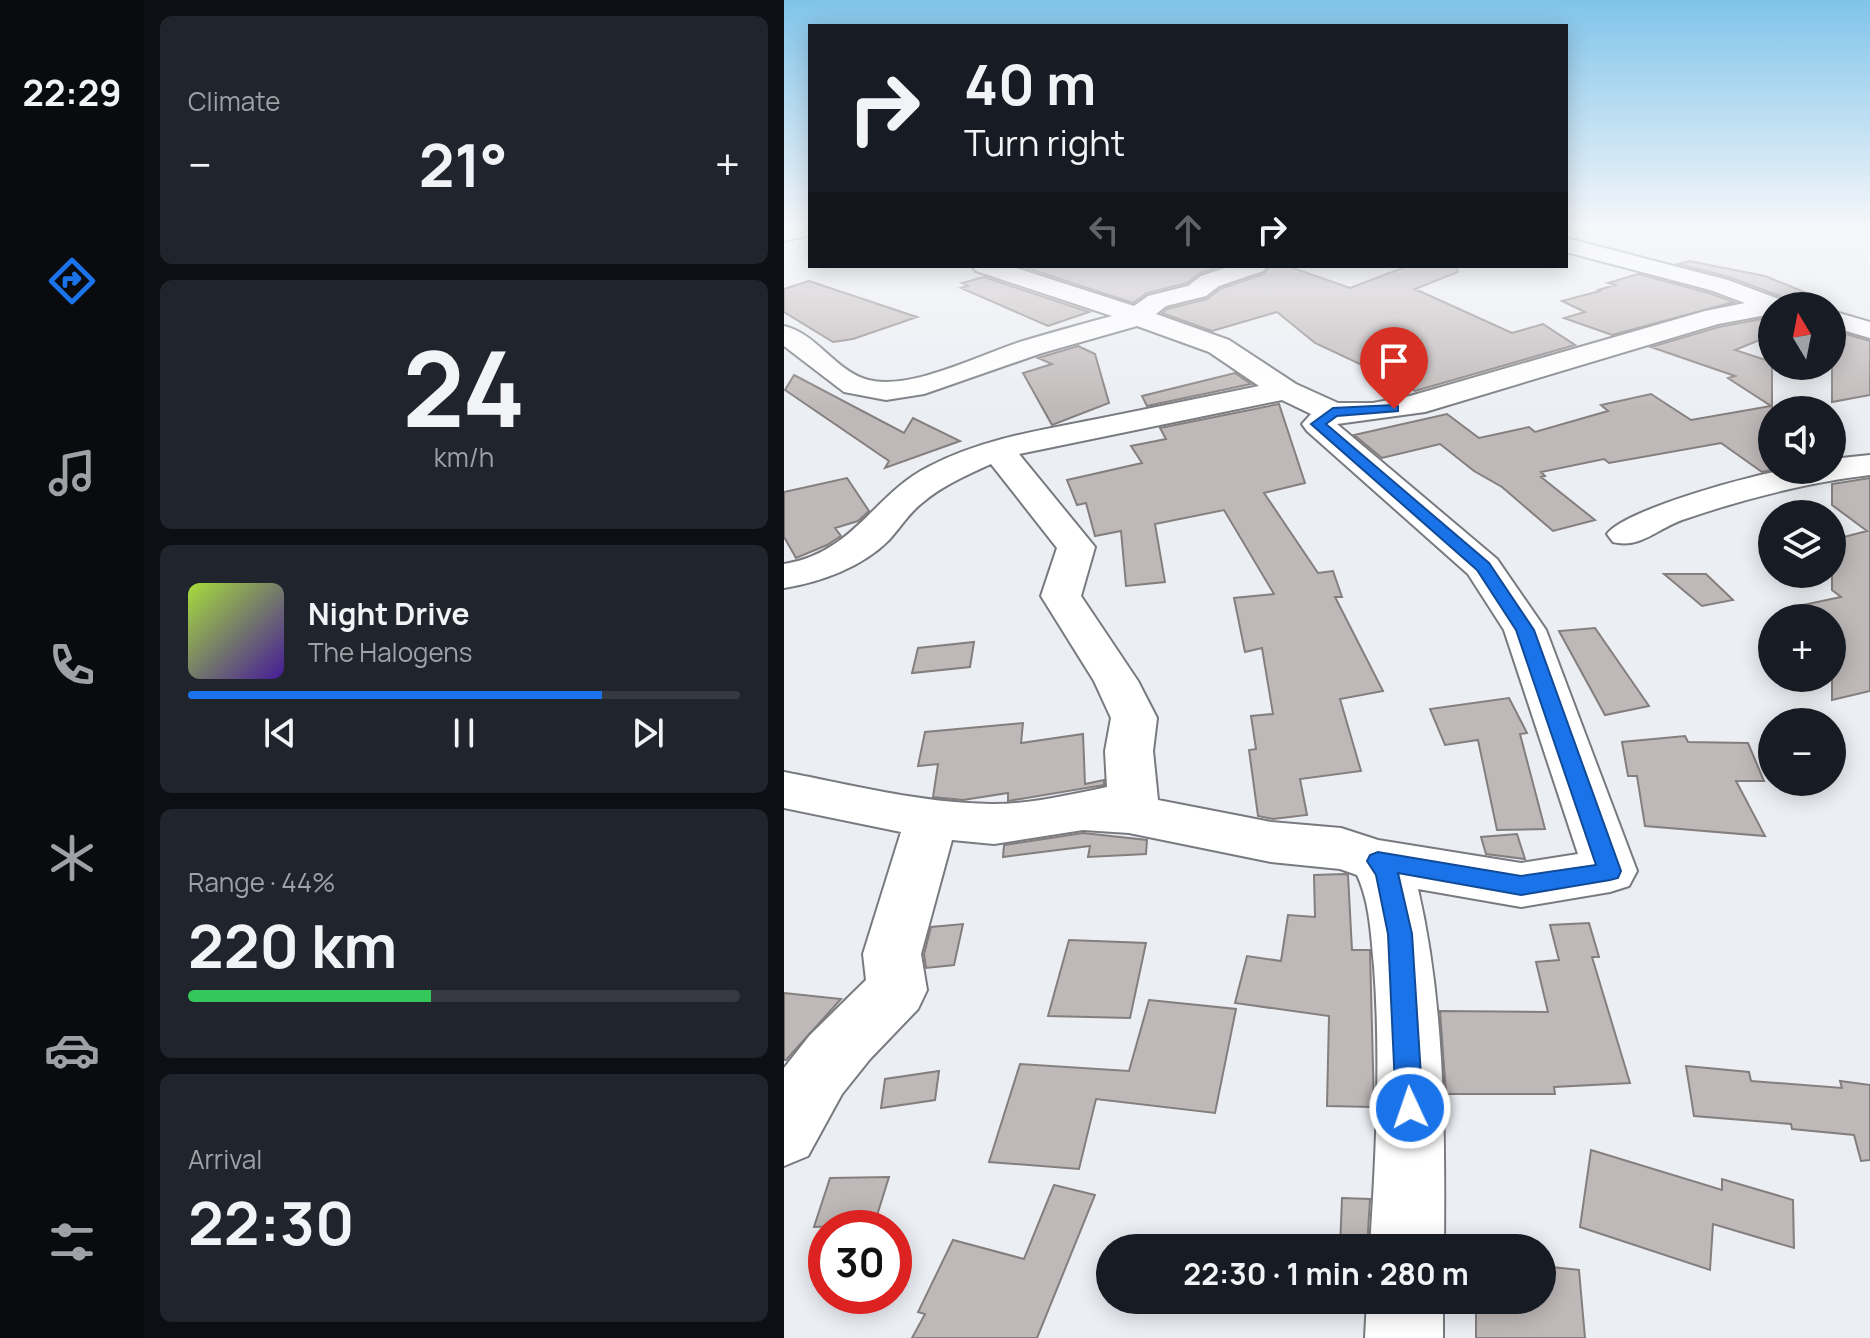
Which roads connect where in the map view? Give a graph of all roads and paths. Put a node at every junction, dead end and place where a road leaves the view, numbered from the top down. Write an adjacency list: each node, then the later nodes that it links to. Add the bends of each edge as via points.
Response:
1 (1056, 287): 6 (street)
2 (1202, 287): 6 (street, via 1157,301)
3 (1725, 287): 4 (street)
4 (1758, 300)
5 (1758, 309): 11 (street, via 1714,317 1414,405)
6 (1135, 318): 9 (street, via 913,388 886,391 855,386); 10 (street, via 1219,346)
7 (1846, 323): 8 (street)
8 (1870, 330)
9 (784, 334)
10 (1285, 390): 11 (street); 12 (street)
11 (1333, 412): 21 (street, via 1318,424 1483,567 1525,630 1610,871 1521,885)
12 (997, 449): 17 (street, via 938,475 907,497 855,549); 19 (street, via 1076,547 1061,596 1134,718 1129,751 1133,800)
13 (1870, 465): 14 (street)
14 (1846, 468)
15 (1774, 484): 16 (street, via 1667,513)
16 (1626, 534)
17 (784, 576)
18 (784, 790): 20 (street)
19 (1083, 811): 20 (street, via 994,824); 21 (street, via 1341,849)
20 (931, 819): 22 (street, via 892,954 897,990 841,1042)
21 (1378, 861): 23 (street, via 1387,872 1400,934 1411,1138)
22 (784, 1133)
23 (1408, 1234)
24 (1405, 1314): 25 (street)
25 (1404, 1338)

